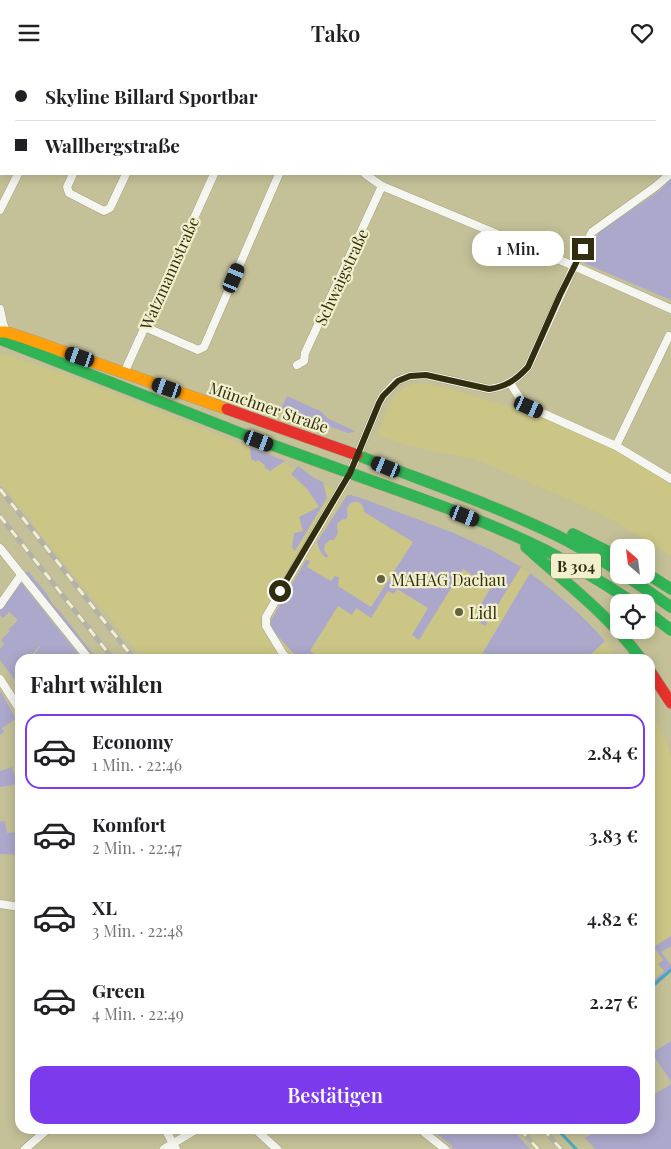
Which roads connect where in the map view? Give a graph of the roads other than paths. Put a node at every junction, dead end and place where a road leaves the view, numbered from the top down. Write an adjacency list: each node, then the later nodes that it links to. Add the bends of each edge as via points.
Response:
1 (18, 175): 9 (street)
2 (72, 175): 3 (street, via 66,187 69,193 104,211 110,208)
3 (126, 175)
4 (214, 175): 13 (street, Watzmannstraße)
5 (278, 175): 13 (street, via 204,347 198,350)
6 (367, 175): 8 (street)
7 (668, 175): 10 (street, via 592,232)
8 (382, 186): 10 (street); 16 (street, Schwaigstraße, via 304,361)
9 (0, 210)
10 (574, 266): 12 (street); 18 (street, via 528,367)
11 (0, 309): 14 (street)
12 (671, 309)
13 (144, 327): 17 (street, Watzmannstraße)
14 (2, 334): 17 (main road, Münchner Straße); 21 (main road, Münchner Straße, via 245,435)
15 (668, 336): 19 (street)
16 (297, 365)
17 (124, 373): 20 (main road, Münchner Straße)
18 (510, 383): 19 (street, via 529,407); 20 (street, via 489,389 426,375 398,381 379,403)
19 (616, 446): 22 (street)
20 (357, 455): 21 (street); 23 (main road, Münchner Straße / B 304)
21 (350, 473): 24 (main road, Münchner Straße / B 304); 38 (street, via 266,617 266,626)
22 (671, 479)
23 (534, 525): 26 (main road, via 568,531); 27 (main road, B 304)
24 (514, 536): 32 (main road, B 304, via 580,569); 39 (main road, via 599,610)
25 (0, 548): 28 (street)
26 (610, 552)
27 (610, 566)
28 (21, 575): 33 (street); 37 (street)
29 (655, 579): 31 (main road)
30 (638, 584): 34 (main road, B 304)
31 (671, 589)
32 (620, 594)
33 (0, 605)
34 (671, 607)
35 (655, 618): 36 (main road)
36 (671, 630)
37 (85, 654)
38 (283, 654)
39 (637, 654)
40 (0, 679): 42 (street)
41 (655, 679): 43 (main road)
42 (15, 702)
43 (671, 703)
44 (0, 904): 45 (street)
45 (15, 906)
46 (42, 1134): 52 (street)
47 (168, 1134): 51 (street)
48 (191, 1134): 51 (street)
49 (261, 1134): 54 (street)
50 (426, 1134): 55 (street)
51 (175, 1146): 53 (street)
52 (25, 1149)
53 (164, 1149)
54 (278, 1149)
55 (445, 1149)

